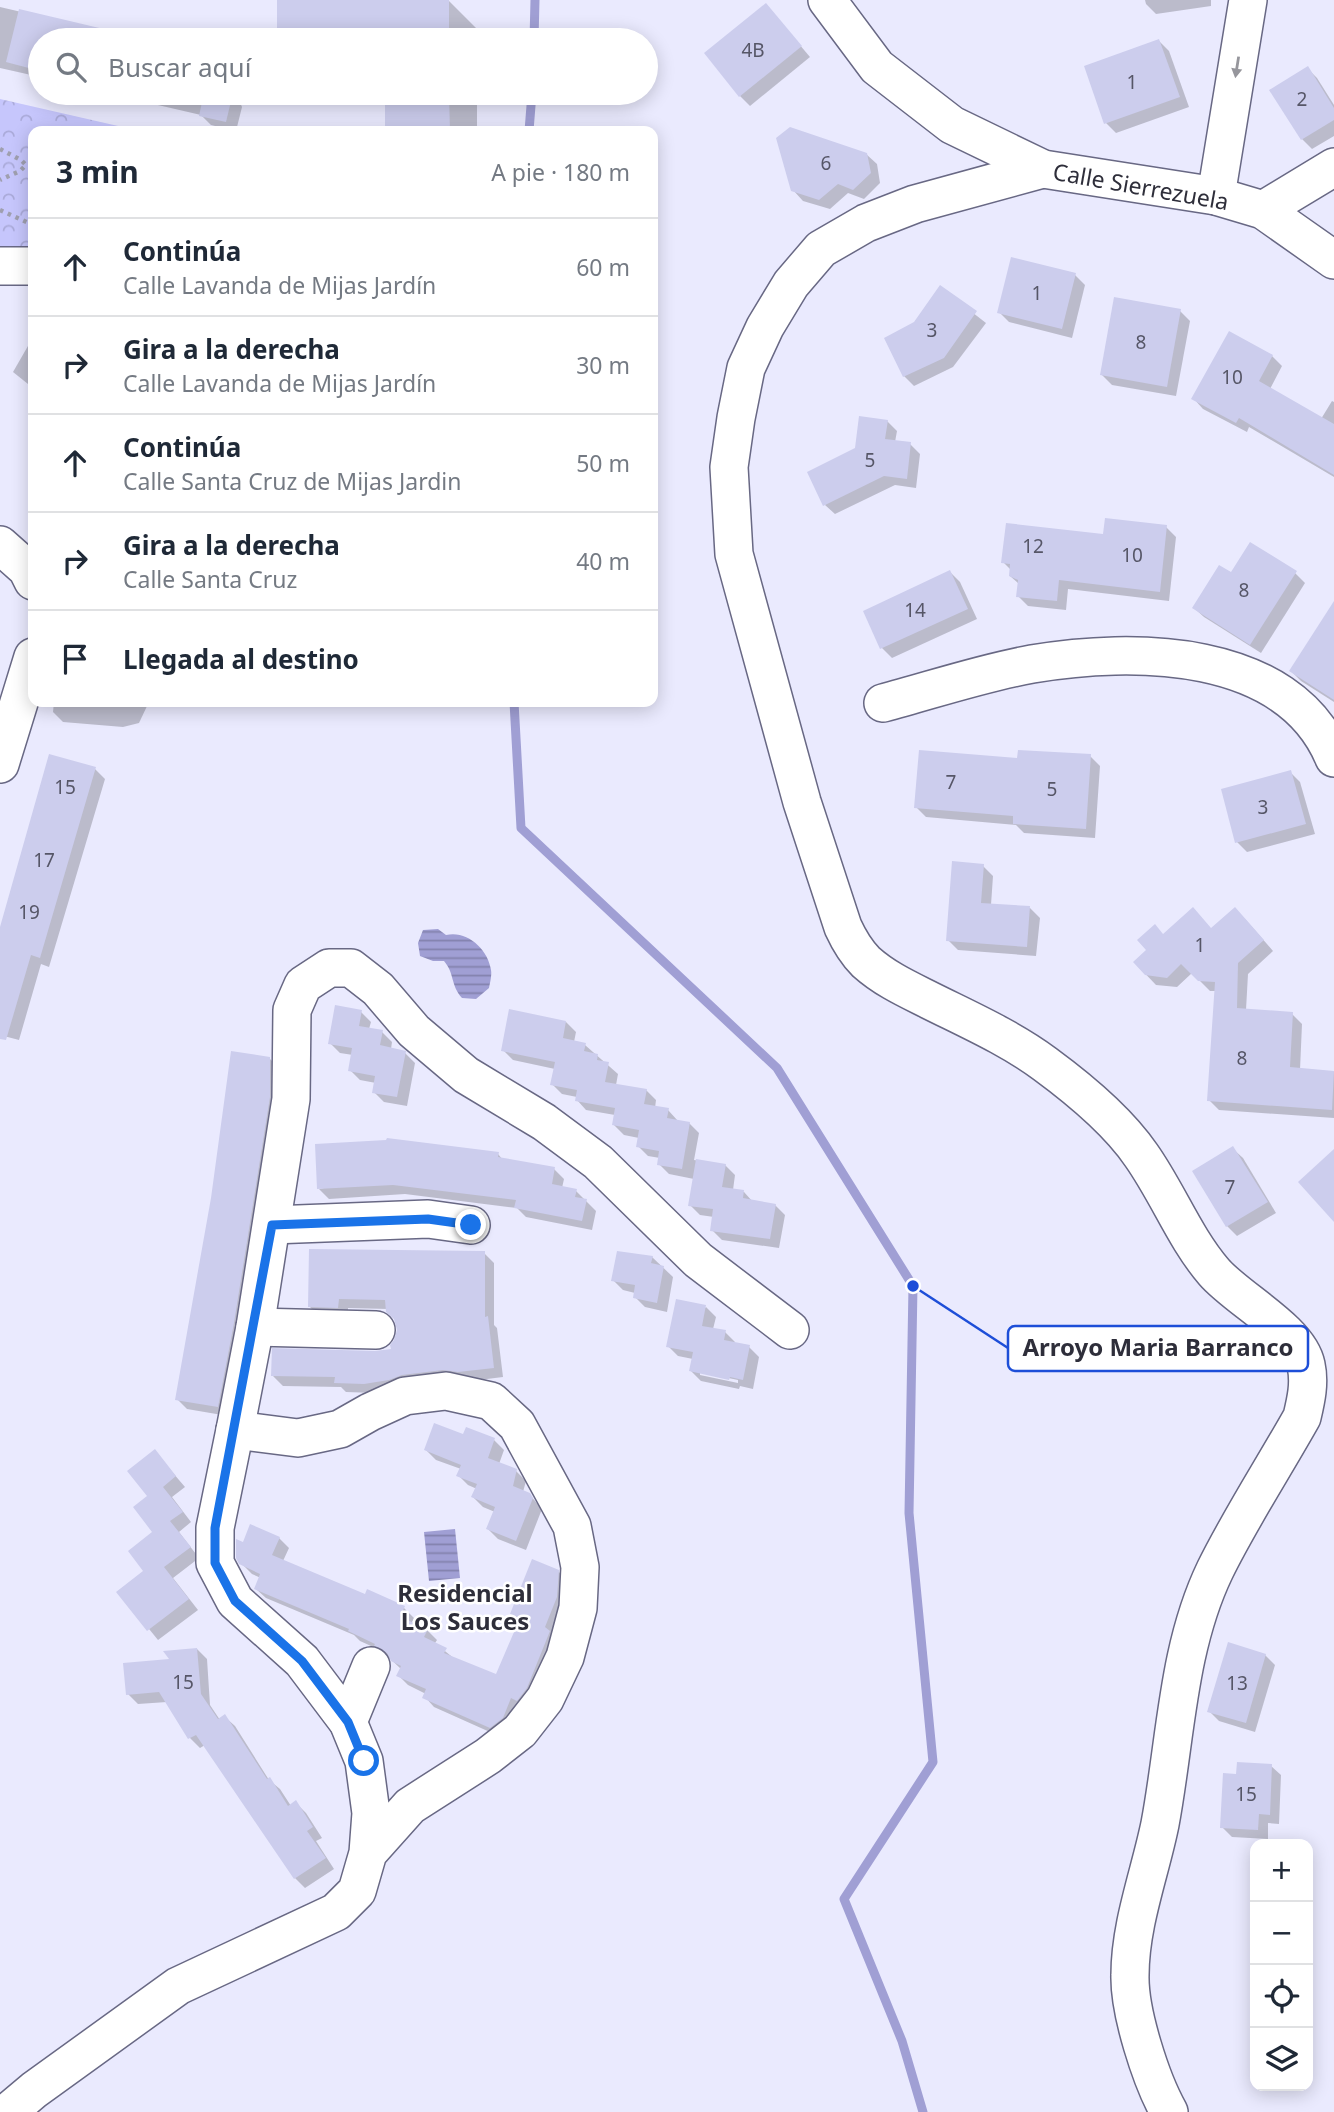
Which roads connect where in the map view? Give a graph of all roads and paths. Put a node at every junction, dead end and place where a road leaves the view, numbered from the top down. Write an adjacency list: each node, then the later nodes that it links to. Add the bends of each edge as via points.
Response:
1 (827, 0): 5 (street, Calle Sierrezuela, via 877,67 952,125)
2 (1248, 0): 7 (street, one-way to 7)
3 (0, 149): 6 (path, via 26,165)
4 (1334, 167): 9 (street)
5 (1044, 169): 7 (street, Calle Sierrezuela); 30 (street, via 915,204 866,223 821,249 790,284 747,368 736,418 730,467 734,554 802,802 851,944 884,976 1007,1040 1044,1063 1096,1107 1141,1154 1216,1274 1292,1340 1306,1363 1308,1391 1302,1417 1215,1570 1190,1641 1162,1814 1132,1945 1132,2005)
6 (0, 180)
7 (1216, 196): 9 (street, Calle Sierrezuela)
8 (0, 210): 10 (path)
9 (1263, 210): 11 (street, Calle Sierrezuela)
10 (28, 223)
11 (1334, 260)
12 (0, 266): 13 (street)
13 (28, 266)
14 (0, 545): 15 (street)
15 (28, 571)
16 (28, 673): 19 (street)
17 (883, 703): 18 (street, via 1031,664 1160,656 1246,675 1275,690 1306,712 1326,738)
18 (1334, 758)
19 (0, 764)
20 (272, 1225): 21 (street, via 428,1219); 22 (street); 24 (street, via 291,1099 292,1010 303,985 329,968 351,968 466,1075 544,1122 598,1162 698,1260)
21 (471, 1225)
22 (255, 1327): 23 (street); 25 (street)
23 (376, 1330)
24 (790, 1330)
25 (234, 1430): 27 (street, via 215,1528 215,1563 235,1601 302,1661); 28 (street, via 298,1438 340,1429 405,1396 446,1391 491,1401 517,1425 572,1526 580,1567 578,1608 565,1657 545,1699 520,1731 410,1805)
26 (371, 1666): 27 (street)
27 (348, 1722): 28 (street, via 364,1761 371,1813)
28 (368, 1853): 29 (street, via 356,1891 336,1912 178,1986)
29 (8, 2112)
30 (1169, 2112)

